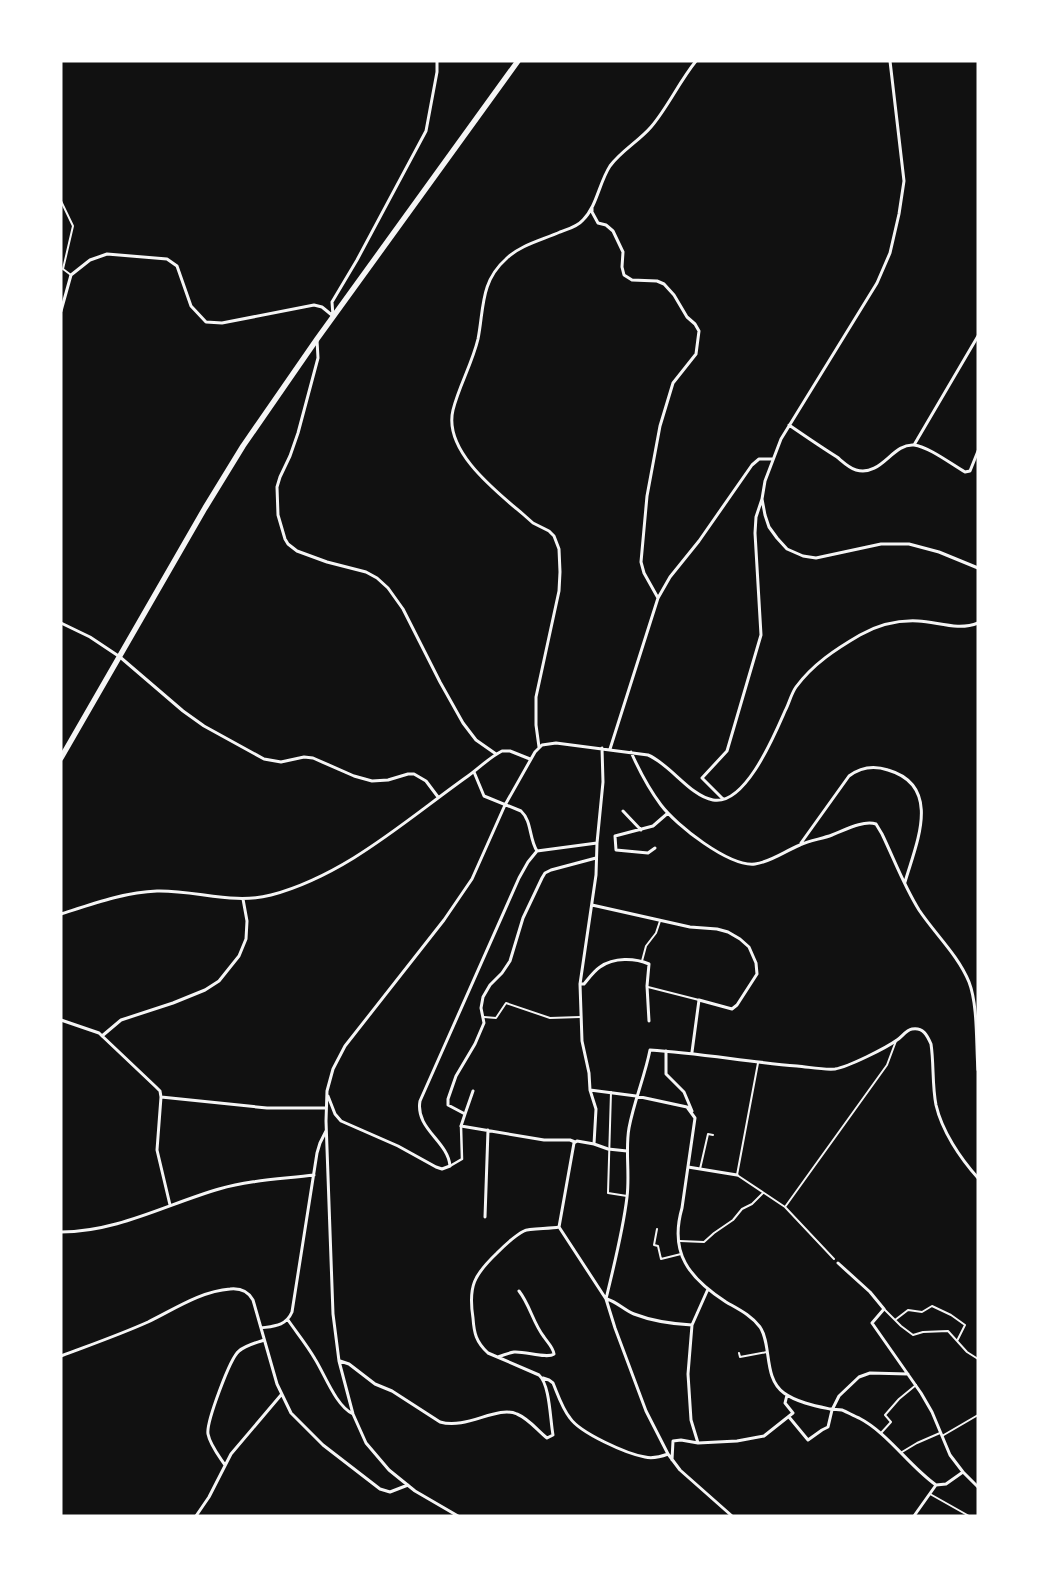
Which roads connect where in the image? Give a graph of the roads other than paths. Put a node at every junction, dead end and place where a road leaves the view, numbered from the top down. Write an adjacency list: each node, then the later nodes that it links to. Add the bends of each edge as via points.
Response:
1 (437, 61): 9 (street, via 438,72 426,131 332,302)
2 (518, 61): 9 (main road)
3 (696, 61): 6 (street, via 651,127 613,162)
4 (890, 61): 12 (street, via 904,181 890,253 859,314)
5 (61, 202): 7 (lane, via 73,226 63,269)
6 (592, 207): 18 (street, via 598,222 613,230 623,252 624,275 632,280 664,284 699,331 696,354 673,383 667,400 647,496 641,562); 22 (street, via 579,224 517,250 494,272 484,295 476,345 452,418 456,441 469,462 527,518 551,532 557,543 560,584 536,697)
7 (71, 275): 8 (street); 9 (street, via 90,260 107,254 166,259 177,266 191,306 206,322 222,323 314,305)
8 (61, 311)
9 (333, 316): 11 (main road)
10 (978, 336): 13 (street)
11 (317, 339): 21 (main road, via 229,468); 26 (street, via 318,358 298,433 277,487 278,516 285,539 297,551 366,572 388,588 403,609 463,723 476,740)
12 (789, 425): 13 (street, via 856,470 873,468 906,446); 15 (street)
13 (914, 445): 14 (street, via 965,472 970,471)
14 (978, 451)
15 (772, 459): 16 (street); 18 (street, via 759,459 752,465)
16 (762, 499): 17 (street, via 769,527 787,549 803,556 816,558 895,543 939,552); 31 (street, via 755,533 761,635 727,751 702,778)
17 (978, 568)
18 (658, 598): 24 (street)
19 (61, 623): 21 (street)
20 (978, 623): 31 (street, via 953,626 899,621 862,634 823,659 795,689 748,782)
21 (120, 657): 27 (main road); 30 (street, via 194,719 264,759 281,762 313,758 372,781 414,774 426,781)
22 (539, 747): 23 (street, via 552,742); 28 (street)
23 (602, 748): 24 (street); 36 (street, via 603,782)
24 (610, 749): 25 (street)
25 (631, 752): 31 (street, via 654,757 706,798); 34 (street, via 642,775)
26 (496, 754): 28 (street, via 507,750); 29 (street)
27 (61, 758)
28 (530, 759): 32 (street)
29 (474, 772): 30 (street); 32 (street, via 484,796)
30 (438, 797): 42 (street, via 334,870 284,891)
31 (723, 800)
32 (506, 805): 39 (street, via 525,815); 63 (street, via 472,879 349,1041 334,1066)
33 (623, 811): 35 (street)
34 (668, 813): 35 (street, via 653,826); 37 (street, via 727,858 740,863 765,862)
35 (641, 830): 38 (street, via 615,836 616,850 648,853)
36 (597, 843): 39 (street); 40 (street)
37 (801, 844): 41 (street, via 866,823 876,824); 41 (street, via 848,776 868,767 896,772 913,786 922,808 921,827)
38 (655, 848)
39 (537, 851): 77 (street, via 519,878 420,1101 421,1119 446,1153)
40 (596, 858): 43 (street); 50 (street, via 543,875 523,918 508,965 483,997 481,1008)
41 (905, 883): 59 (street, via 919,910 969,982 973,995)
42 (243, 899): 44 (street, via 154,891); 54 (street, via 246,938 239,956 219,981 180,1000 121,1020)
43 (592, 905): 45 (street); 47 (street)
44 (61, 914)
45 (660, 919): 46 (lane); 49 (street, via 690,927 718,929 749,947 758,974 734,1008)
46 (642, 962): 47 (street, via 611,962); 48 (street, via 650,964)
47 (580, 984): 51 (street)
48 (647, 986): 49 (lane); 53 (street)
49 (699, 1000): 57 (street)
50 (484, 1017): 51 (lane, via 496,1018 506,1003 550,1018); 67 (street, via 477,1041 458,1072 448,1099 450,1107)
51 (580, 1017): 60 (street)
52 (61, 1020): 54 (street)
53 (649, 1021)
54 (102, 1036): 65 (street, via 160,1091)
55 (896, 1041): 58 (street, via 835,1069); 82 (street, via 913,1029 928,1036 936,1106 945,1129); 86 (lane, via 887,1065)
56 (666, 1051): 57 (street); 64 (street, via 650,1050); 68 (street, via 666,1074 684,1092)
57 (692, 1052): 58 (street)
58 (758, 1063): 81 (lane)
59 (978, 1070)
60 (590, 1090): 62 (street); 74 (street, via 596,1109)
61 (473, 1091): 67 (street)
62 (611, 1092): 64 (street); 75 (lane)
63 (327, 1093): 66 (street); 77 (street, via 341,1121 398,1146 436,1168)
64 (636, 1096): 68 (street, via 687,1107); 76 (street)
65 (161, 1097): 66 (street, via 267,1108); 85 (street, via 157,1150)
66 (326, 1108): 70 (street)
67 (465, 1114): 69 (street)
68 (695, 1118): 78 (street)
69 (461, 1126): 71 (street); 77 (street, via 462,1159)
70 (327, 1130): 80 (street, via 320,1143); 110 (street, via 333,1314)
71 (488, 1130): 73 (street); 87 (street)
72 (713, 1135): 79 (lane, via 708,1134)
73 (575, 1142): 74 (street); 88 (street)
74 (594, 1144): 75 (street)
75 (608, 1149): 76 (street); 84 (lane, via 608,1193)
76 (627, 1151): 84 (street)
77 (450, 1166)
78 (688, 1167): 79 (street); 91 (street, via 678,1220)
79 (700, 1169): 81 (street)
80 (314, 1175): 85 (street, via 235,1185); 99 (street)
81 (737, 1175): 83 (lane)
82 (978, 1178)
83 (764, 1193): 86 (lane); 91 (lane, via 704,1242)
84 (627, 1196): 97 (street)
85 (170, 1206): 90 (street, via 114,1224)
86 (785, 1207): 93 (lane)
87 (485, 1217)
88 (559, 1227): 97 (street); 108 (street, via 524,1231 479,1271 470,1302 477,1340 488,1353)
89 (657, 1228): 92 (lane, via 654,1245 658,1246 661,1259)
90 (61, 1232)
91 (678, 1241): 92 (street)
92 (681, 1254): 95 (street, via 695,1278)
93 (834, 1259)
94 (838, 1263): 98 (street)
95 (708, 1288): 101 (street); 105 (street, via 756,1322 761,1328)
96 (519, 1291): 108 (street, via 554,1354 513,1352)
97 (606, 1299): 101 (street, via 636,1314); 123 (street, via 646,1411)
98 (884, 1309): 100 (lane); 111 (street, via 872,1323)
99 (288, 1320): 102 (street); 117 (street, via 343,1406)
100 (895, 1320): 104 (lane, via 913,1335 948,1332); 104 (lane, via 908,1310 922,1312 932,1306 965,1325)
101 (692, 1325): 122 (street, via 688,1388 691,1420)
102 (261, 1328): 103 (street); 107 (street, via 249,1294 228,1289 203,1296 129,1330)
103 (264, 1340): 115 (street); 126 (street, via 236,1354 208,1426 209,1438)
104 (957, 1341): 109 (lane)
105 (767, 1352): 106 (lane, via 740,1357); 114 (street, via 778,1388)
106 (739, 1353)
107 (61, 1356)
108 (498, 1357): 112 (street)
109 (978, 1359)
110 (340, 1361): 112 (street, via 440,1422 462,1424 511,1412 528,1420 549,1438 553,1435); 117 (street)
111 (908, 1374): 113 (street); 116 (street, via 864,1374 839,1396)
112 (543, 1378): 123 (street, via 553,1384 565,1412 576,1425 606,1443 644,1458)
113 (916, 1385): 120 (lane, via 885,1414 891,1422); 121 (street)
114 (787, 1395): 116 (street); 119 (street, via 785,1403 793,1414)
115 (282, 1396): 126 (street); 128 (street, via 304,1428 376,1486 390,1492)
116 (832, 1410): 119 (street, via 828,1427 808,1440); 120 (street, via 841,1410 860,1419)
117 (353, 1414): 128 (street, via 374,1454)
118 (978, 1414): 121 (lane)
119 (789, 1417): 122 (street, via 764,1436)
120 (880, 1434): 124 (street)
121 (941, 1435): 124 (lane, via 917,1443); 127 (street)
122 (698, 1443): 125 (street, via 673,1441)
123 (668, 1454): 125 (street)
124 (901, 1454): 129 (street)
125 (672, 1460): 134 (street)
126 (226, 1464): 132 (street)
127 (963, 1472): 129 (street, via 946,1484); 130 (street)
128 (408, 1485): 133 (street)
129 (936, 1485): 131 (street)
130 (978, 1487)
131 (930, 1494): 135 (street); 136 (lane)
132 (196, 1516)
133 (458, 1516)
134 (732, 1516)
135 (914, 1516)
136 (969, 1516)

